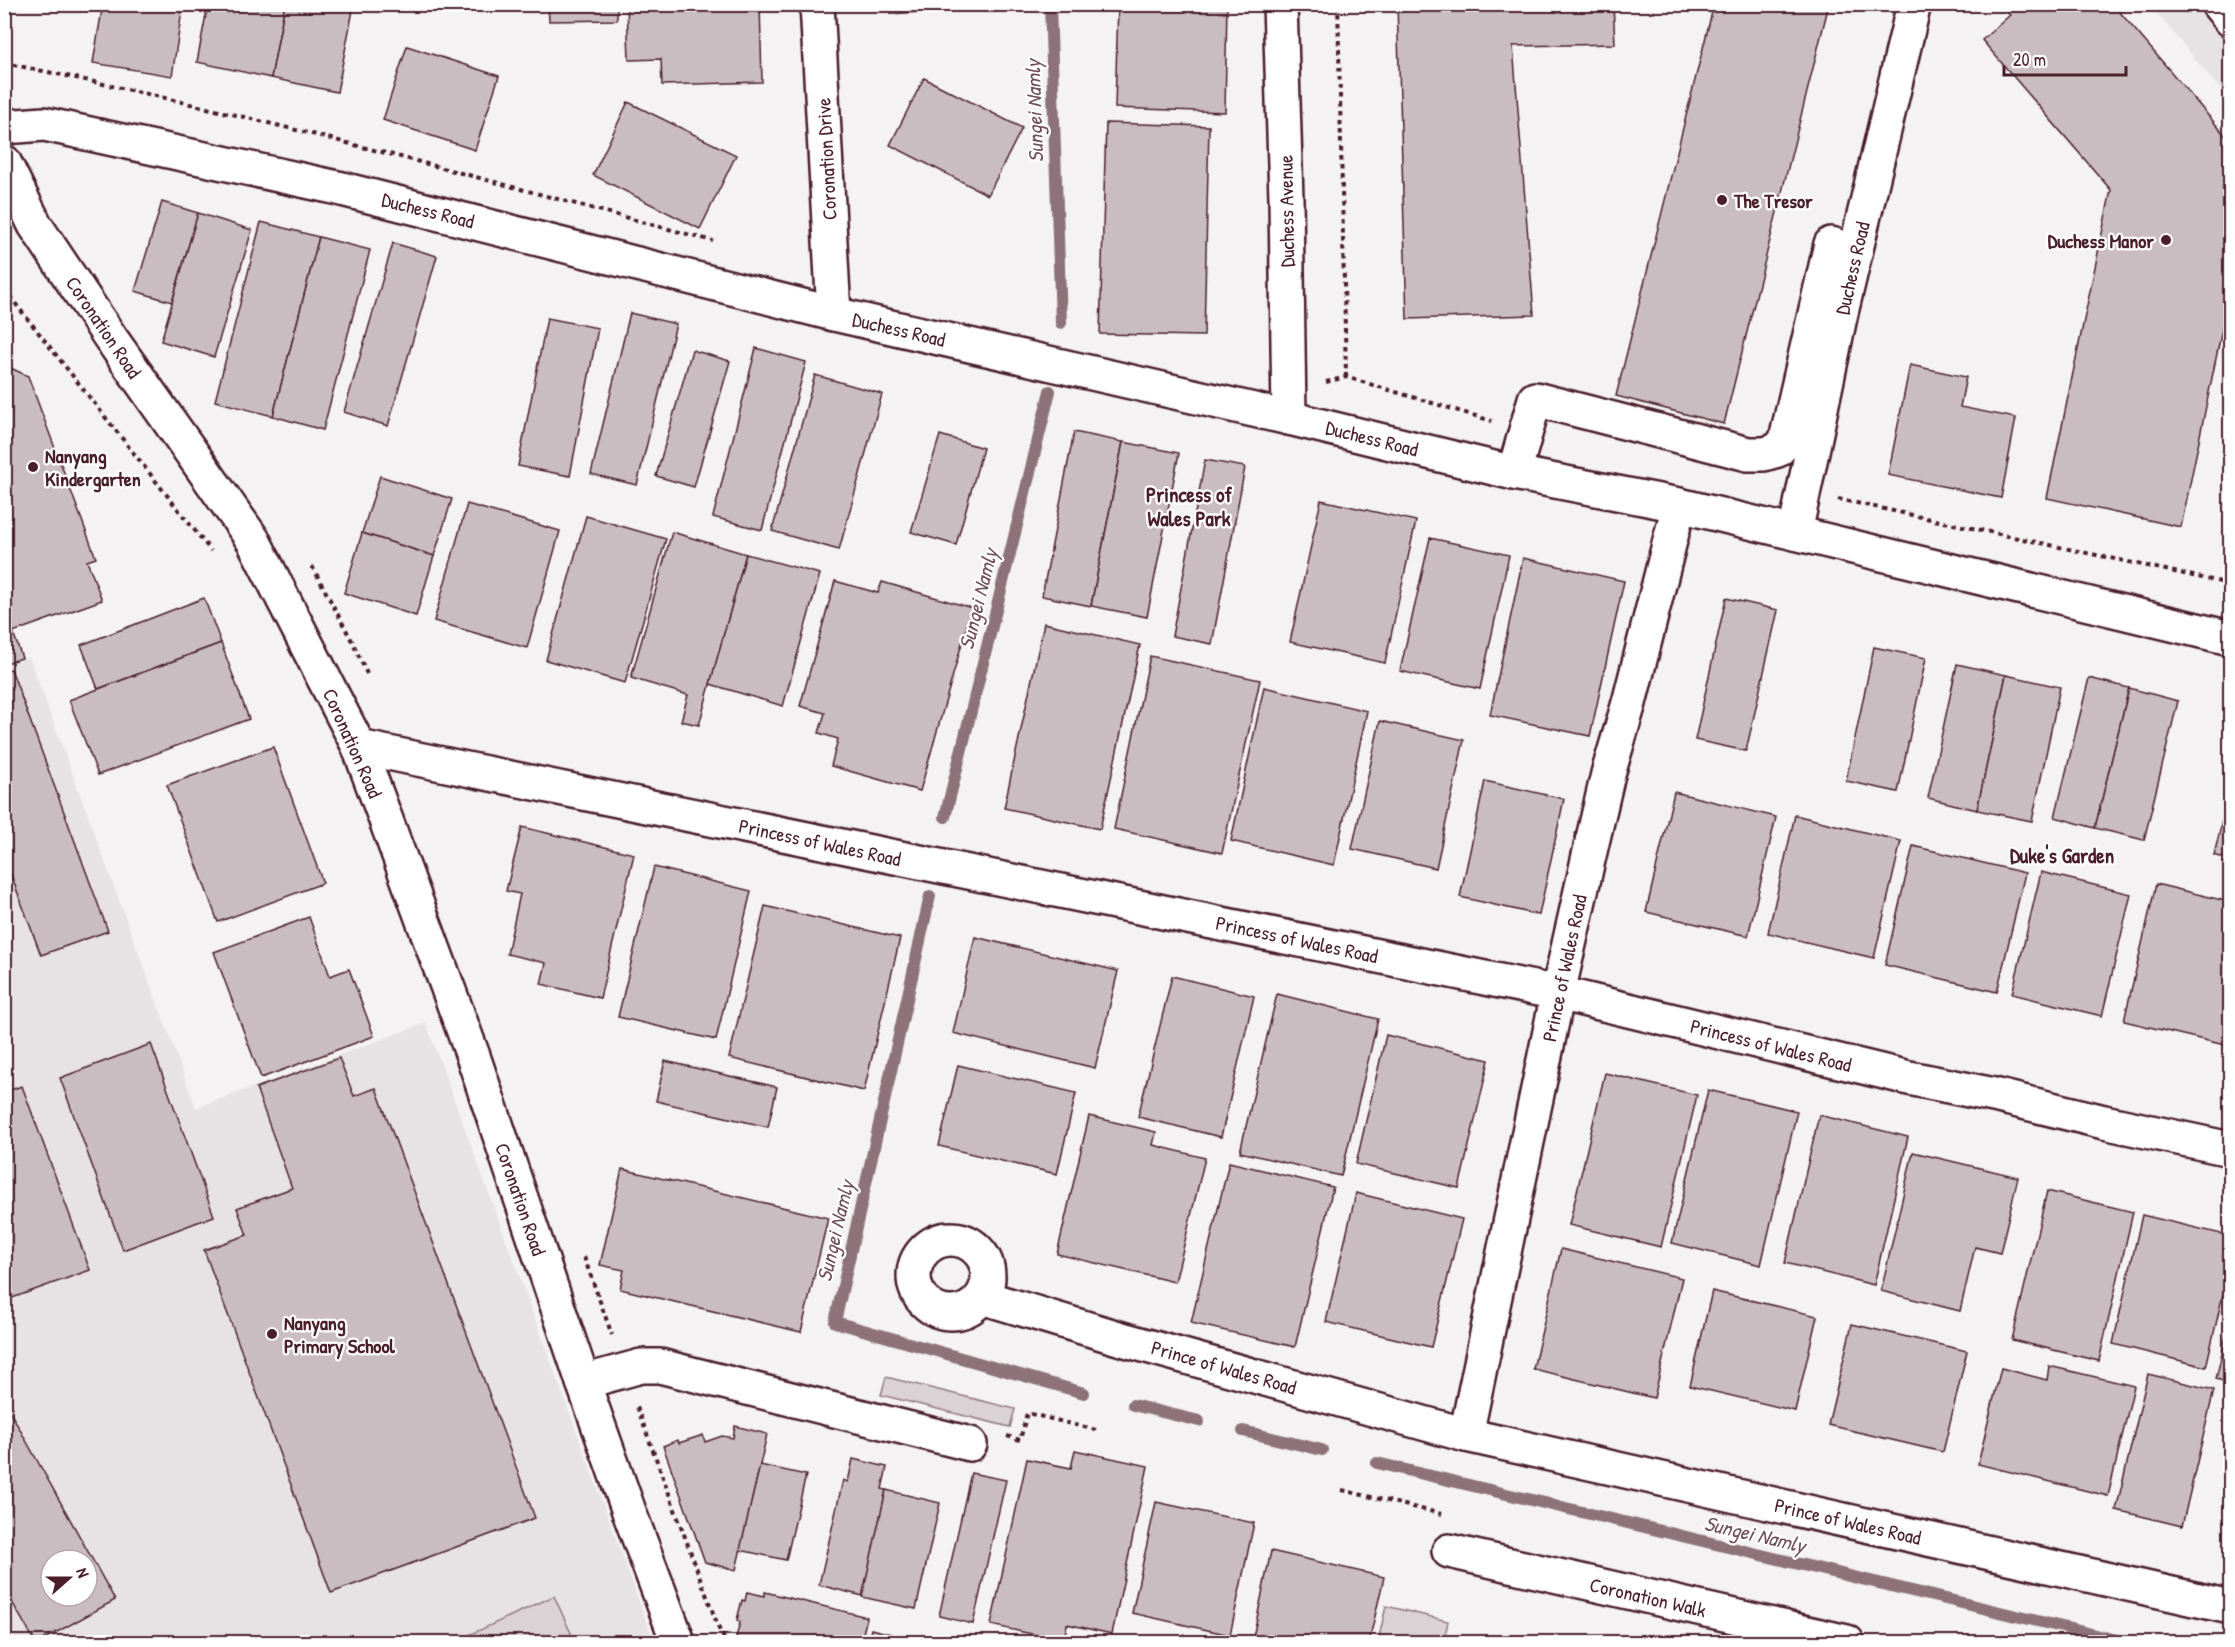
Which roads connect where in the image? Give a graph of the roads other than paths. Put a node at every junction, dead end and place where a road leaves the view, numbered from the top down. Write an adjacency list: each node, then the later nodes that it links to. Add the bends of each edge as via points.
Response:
1 (817, 4): 9 (street, Coronation Drive)
2 (1280, 4): 10 (street, Duchess Avenue)
3 (1914, 4): 8 (street, Duchess Road)
4 (2218, 4): 5 (street)
5 (2230, 19)
6 (4, 127): 9 (street, Duchess Road, via 44,124 338,188)
7 (4, 162): 15 (street, Coronation Road, via 42,235 253,540)
8 (1856, 252): 11 (street, via 1831,244 1786,440 1778,450 1764,454 1730,450 1535,399); 13 (street, Duchess Road)
9 (834, 314): 10 (street, Duchess Road)
10 (1289, 405): 11 (street, Duchess Road)
11 (1514, 473): 12 (street, Duchess Road)
12 (1679, 505): 13 (street, Duchess Road); 16 (street, Prince of Wales Road, via 1608,774)
13 (1795, 533): 14 (street, Duchess Road)
14 (2230, 638)
15 (359, 747): 16 (street, Princess of Wales Road); 19 (street, Coronation Road, via 473,1056)
16 (1558, 993): 17 (street, Princess of Wales Road, via 1909,1078); 20 (street, Prince of Wales Road)
17 (2230, 1149)
18 (982, 1297): 20 (street, Prince of Wales Road)
19 (583, 1382): 21 (street, via 641,1366 660,1366); 24 (street, Coronation Road)
20 (1466, 1435): 23 (street, Prince of Wales Road)
21 (970, 1444)
22 (1449, 1551): 25 (street, Coronation Walk)
23 (2230, 1607)
24 (678, 1642)
25 (1847, 1642)

